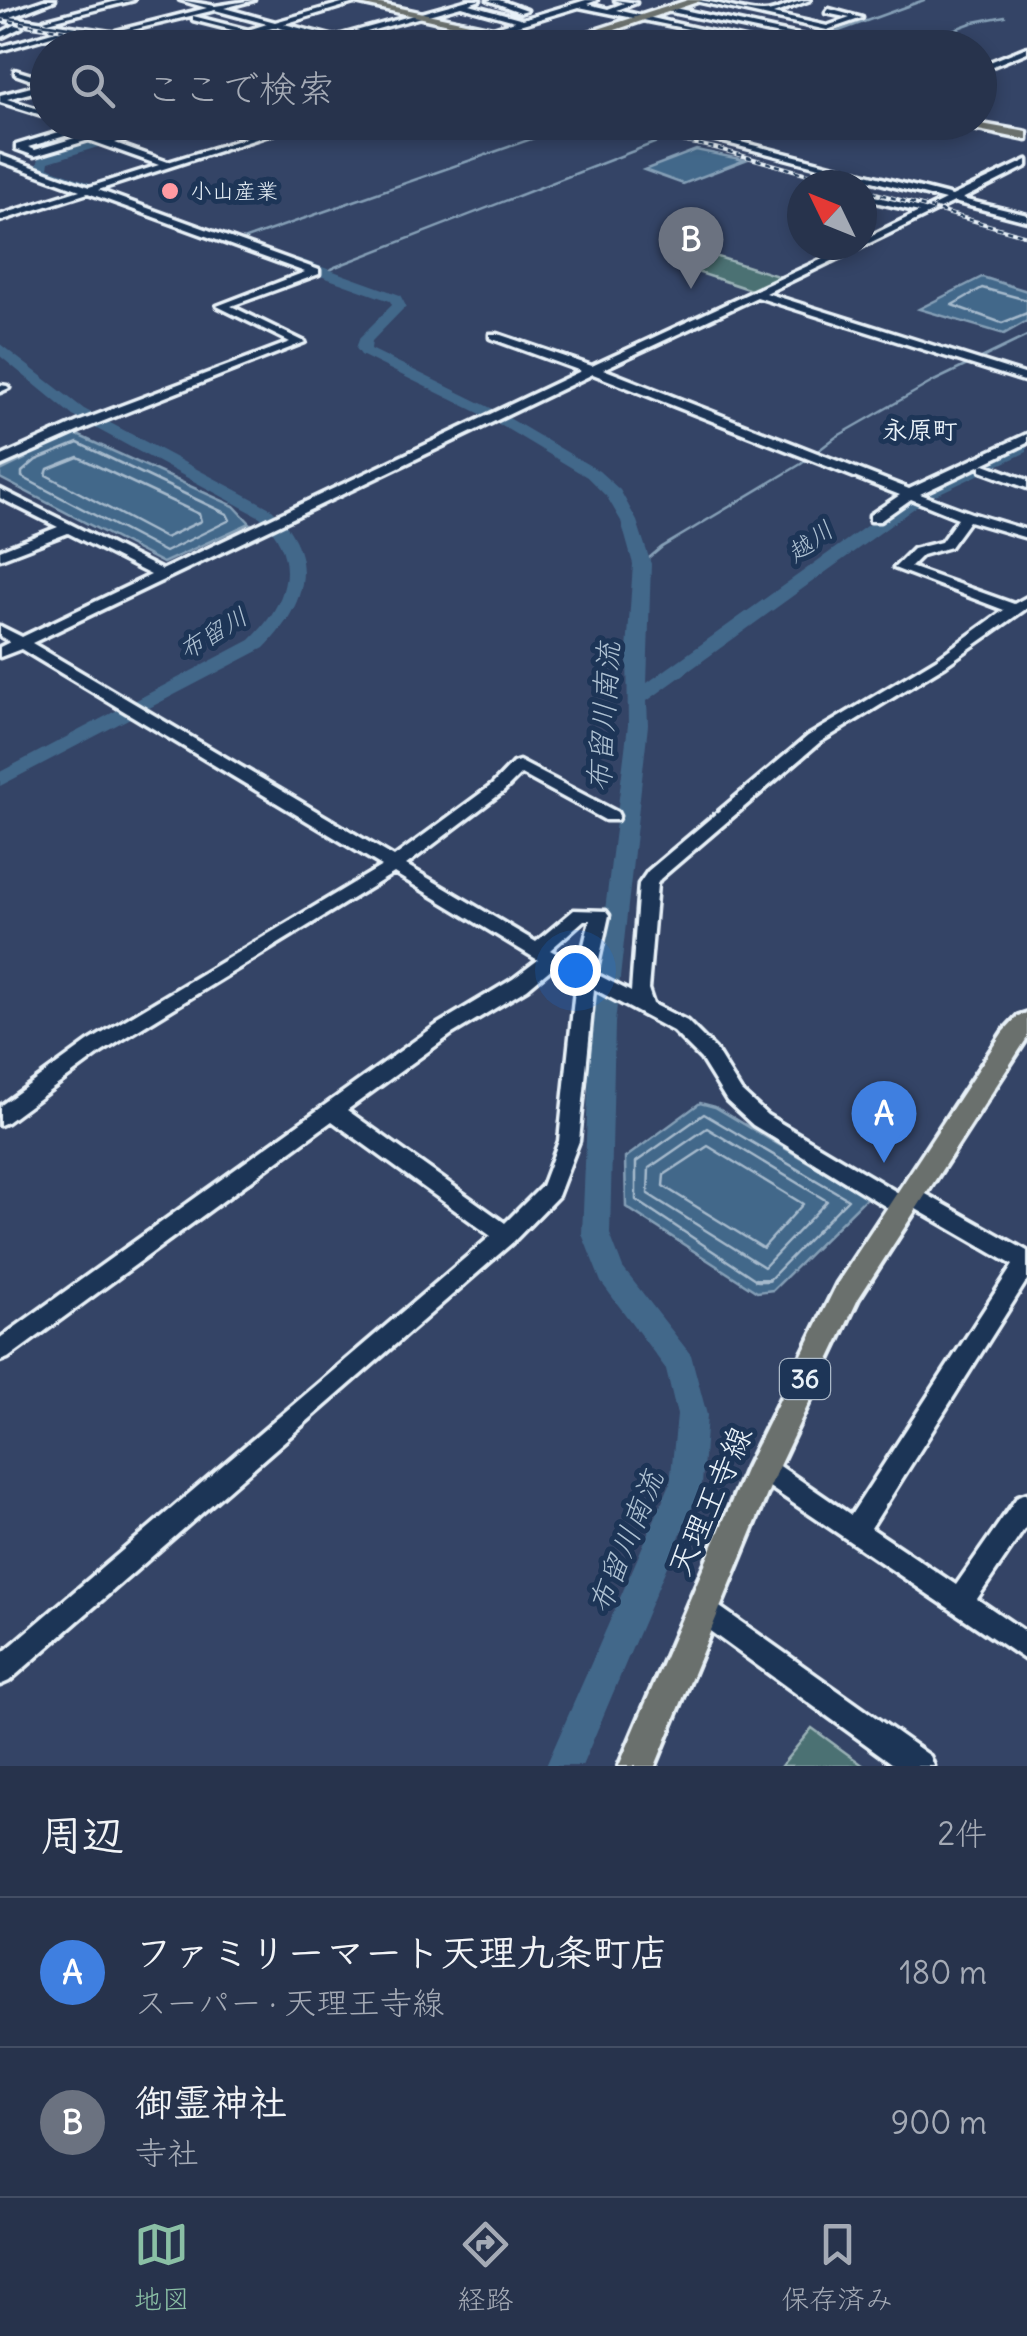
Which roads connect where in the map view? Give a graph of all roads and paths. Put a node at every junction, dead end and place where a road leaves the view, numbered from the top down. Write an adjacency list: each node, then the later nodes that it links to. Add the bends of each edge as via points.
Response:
1 (51, 0): 33 (street)
2 (95, 0): 16 (street)
3 (250, 0): 24 (street)
4 (354, 0): 31 (highway); 42 (street)
5 (476, 0): 18 (street)
6 (492, 0): 14 (street)
7 (556, 0): 22 (street)
8 (593, 0): 22 (street)
9 (619, 0): 12 (street)
10 (790, 0): 15 (street)
11 (189, 1): 24 (street); 35 (street, via 144,14)
12 (636, 1): 25 (street)
13 (696, 1): 20 (highway); 26 (street); 26 (street, via 690,6)
14 (504, 3): 19 (street); 29 (street)
15 (769, 3): 26 (street); 26 (street, via 752,2); 32 (street)
16 (112, 4): 21 (street); 41 (street)
17 (445, 4): 18 (street); 31 (street); 44 (street)
18 (460, 4): 37 (street)
19 (532, 4)
20 (669, 4): 36 (highway); 46 (street)
21 (129, 5)
22 (577, 5): 25 (street); 29 (street)
23 (820, 6): 28 (street); 32 (street); 32 (street); 38 (street); 39 (street); 39 (street, via 858,18)
24 (220, 8): 30 (street); 35 (street)
25 (608, 11): 36 (street)
26 (740, 12): 27 (street); 27 (street, via 750,19)
27 (764, 14): 32 (street)
28 (867, 14)
29 (543, 15): 37 (street)
30 (250, 16): 42 (street); 43 (street)
31 (419, 16): 54 (street); 55 (highway)
32 (783, 16): 38 (street); 46 (street)
33 (1, 18): 40 (street)
34 (196, 18): 43 (street)
35 (165, 20): 50 (street)
36 (646, 20): 45 (street); 57 (highway)
37 (523, 22): 44 (street)
38 (801, 22): 39 (street, via 827,28); 61 (street)
39 (844, 22)
40 (16, 23): 41 (street); 62 (street)
41 (38, 23): 47 (street)
42 (279, 23): 52 (street); 53 (street)
43 (219, 24): 51 (street)
44 (511, 25): 56 (street)
45 (683, 25): 58 (street); 59 (street)
46 (755, 27): 60 (street)
47 (73, 28): 48 (street); 49 (street)
48 (67, 30)
49 (85, 30)
50 (126, 30)
51 (241, 30)
52 (255, 30)
53 (303, 30)
54 (367, 30)
55 (487, 30)
56 (495, 30)
57 (615, 30)
58 (668, 30)
59 (704, 30)
60 (768, 30)
61 (781, 30)
62 (2, 35): 63 (street)
63 (28, 41): 64 (street)
64 (0, 49)
65 (1027, 49): 66 (street)
66 (997, 62)
67 (18, 72): 68 (street)
68 (30, 77)
69 (30, 89): 70 (street)
70 (0, 98): 71 (street)
71 (28, 109): 72 (street)
72 (0, 114)
73 (997, 131): 76 (highway)
74 (17, 132): 75 (street)
75 (30, 136)
76 (1027, 136)
77 (41, 140): 78 (street, via 19,147 35,153)
78 (98, 140): 83 (street)
79 (249, 140): 83 (street)
80 (721, 140): 85 (street)
81 (0, 158): 84 (street)
82 (1027, 164): 85 (street)
83 (168, 165): 84 (street)
84 (90, 190): 88 (street); 99 (street, via 314,272 222,306 299,342)
85 (950, 199): 87 (street); 89 (street)
86 (877, 200): 87 (street)
87 (930, 212): 90 (street)
88 (0, 218)
89 (1027, 218)
90 (877, 237)
91 (828, 260): 92 (street)
92 (754, 293): 94 (street); 95 (street)
93 (494, 336): 94 (street)
94 (591, 369): 103 (street); 110 (street)
95 (1027, 379)
96 (1027, 438): 97 (street)
97 (1013, 444): 98 (street); 100 (street)
98 (1027, 450): 100 (street)
99 (0, 462)
100 (981, 466): 101 (street); 103 (street); 104 (street)
101 (1027, 484)
102 (0, 493): 107 (street)
103 (909, 494): 104 (street); 106 (street)
104 (924, 500): 105 (street)
105 (966, 516): 108 (street); 111 (street, via 936,552 918,552 901,568)
106 (875, 518)
107 (70, 527): 109 (street); 110 (street)
108 (1027, 534)
109 (0, 555)
110 (162, 575): 113 (street)
111 (1020, 605): 119 (street, via 814,739 654,875)
112 (0, 630): 113 (street)
113 (22, 642): 114 (street); 116 (street)
114 (0, 653)
115 (612, 816): 116 (street, via 519,766)
116 (395, 865): 117 (street); 122 (street, via 95,1047)
117 (545, 955): 118 (street); 118 (street, via 580,914 600,915); 121 (street)
118 (590, 979): 119 (street); 124 (street, via 569,1141 551,1190)
119 (640, 1004): 123 (street, via 680,1026 760,1120)
120 (1022, 1035): 123 (main road, 天理王寺線 / 36)
121 (334, 1110): 124 (street); 126 (street)
122 (0, 1117)
123 (905, 1200): 125 (street); 127 (main road, 天理王寺線 / 36, via 847,1292)
124 (506, 1235): 133 (street)
125 (1027, 1262): 129 (street)
126 (0, 1352)
127 (762, 1468): 129 (street); 131 (main road, 天理王寺線 / 36)
128 (1027, 1504): 130 (street)
129 (855, 1531): 130 (street)
130 (959, 1602): 132 (street)
131 (701, 1609): 134 (main road, 天理王寺線 / 36); 135 (street)
132 (1027, 1648)
133 (0, 1672)
134 (637, 1766)
135 (920, 1766)

